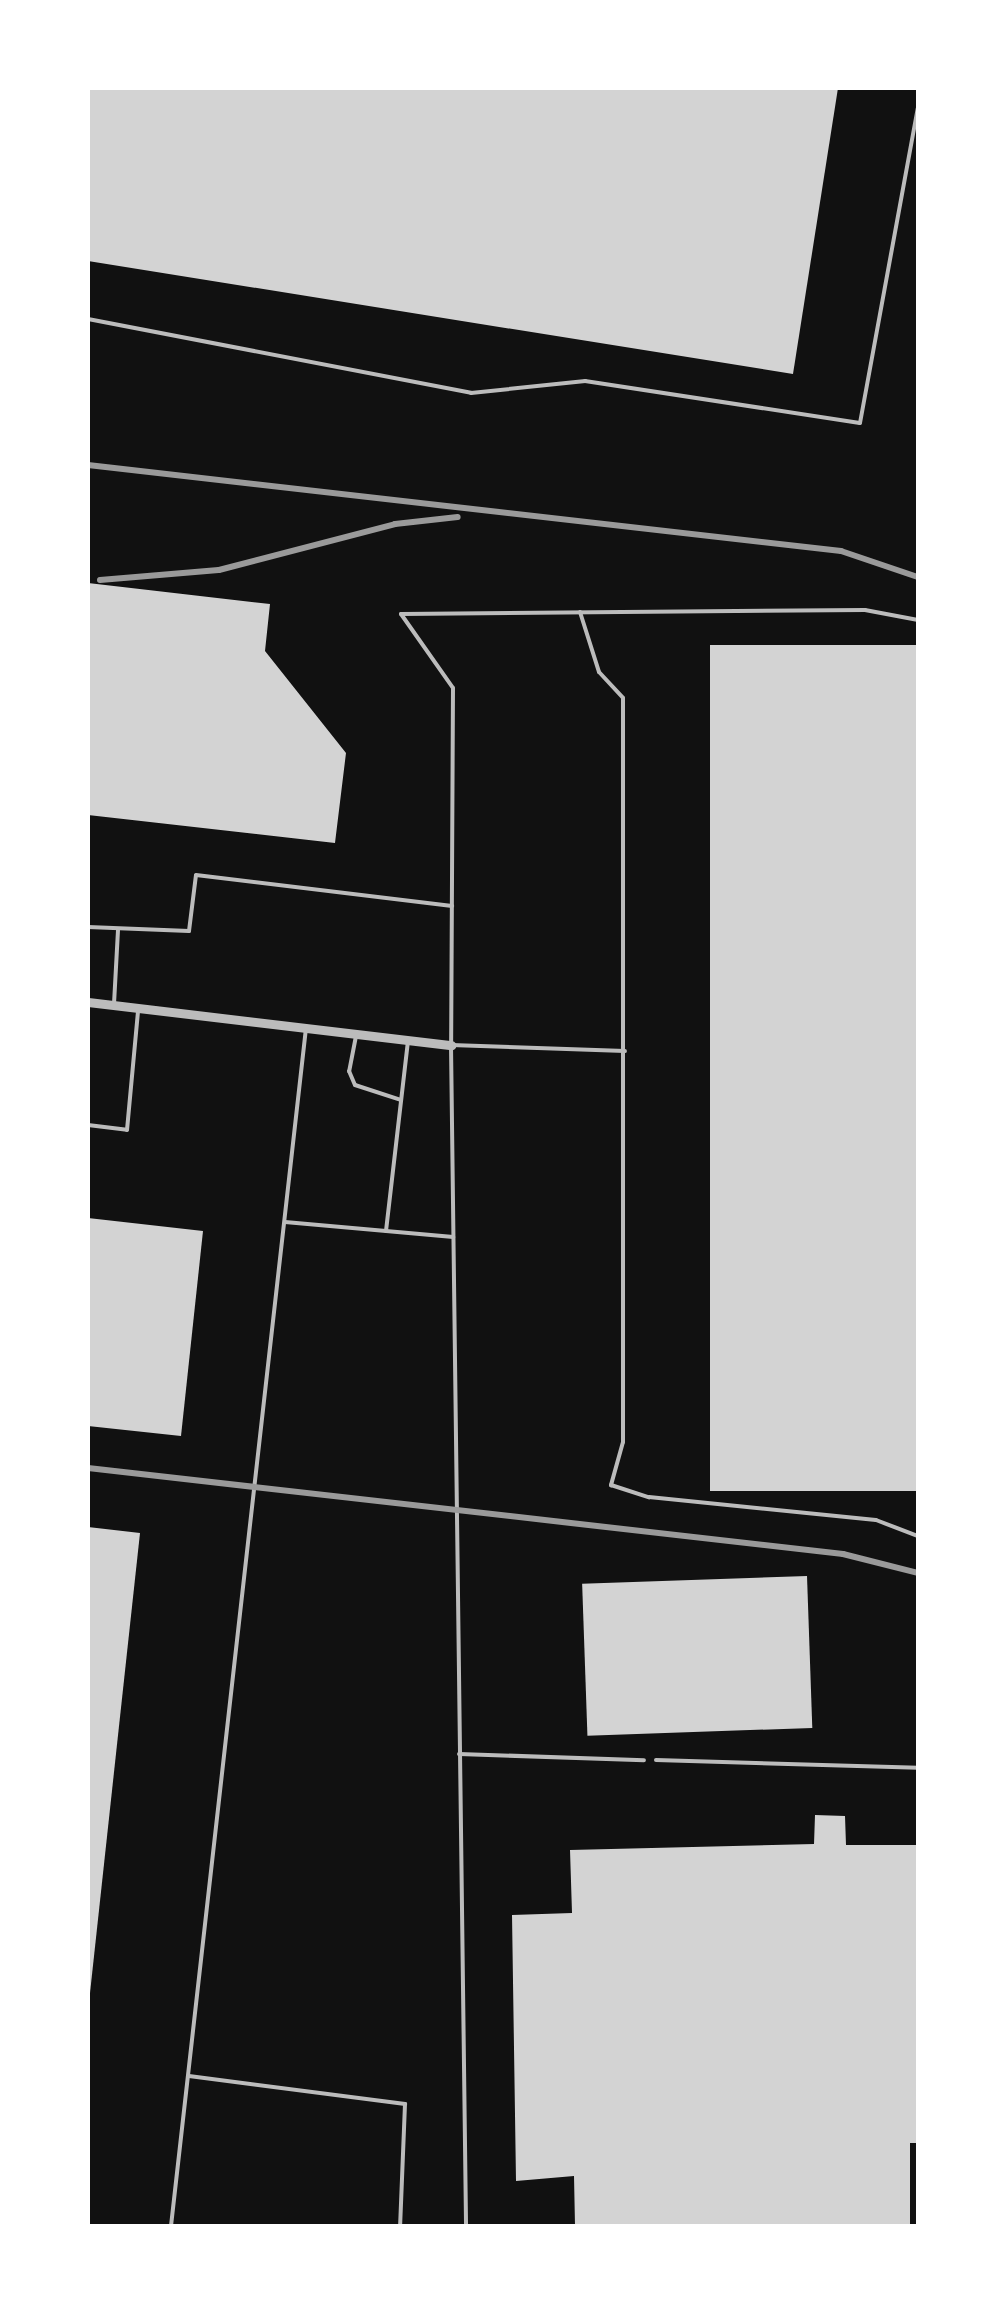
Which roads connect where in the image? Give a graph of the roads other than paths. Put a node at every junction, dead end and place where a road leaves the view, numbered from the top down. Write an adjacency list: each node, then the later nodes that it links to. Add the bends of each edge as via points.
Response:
1 (918, 108): 2 (lane, via 860,423 585,381 471,393)
2 (88, 319)
3 (580, 612): 4 (lane, via 865,610); 5 (lane, via 401,614 453,688); 15 (lane, via 599,672 623,698)
4 (918, 620)
5 (452, 906): 7 (lane, via 196,875 189,931); 14 (lane)
6 (88, 926): 7 (lane)
7 (118, 930): 9 (lane)
8 (88, 1002): 9 (street)
9 (114, 1004): 10 (street)
10 (139, 1007): 11 (street); 17 (lane, via 127,1130)
11 (306, 1028): 12 (street); 18 (lane)
12 (356, 1034): 13 (street); 16 (lane, via 352,1080)
13 (408, 1040): 14 (street); 16 (lane)
14 (451, 1044): 15 (lane); 20 (lane)
15 (625, 1051): 21 (lane, via 623,1442 611,1485 650,1497 876,1520)
16 (401, 1100): 19 (lane)
17 (88, 1125)
18 (285, 1222): 19 (lane); 26 (lane)
19 (386, 1231): 20 (lane)
20 (453, 1237): 22 (lane)
21 (918, 1536)
22 (460, 1754): 23 (lane); 29 (lane)
23 (644, 1760)
24 (656, 1760): 25 (lane)
25 (918, 1768)
26 (189, 2076): 27 (lane); 28 (lane, via 405,2104)
27 (171, 2226)
28 (400, 2226)
29 (466, 2226)

